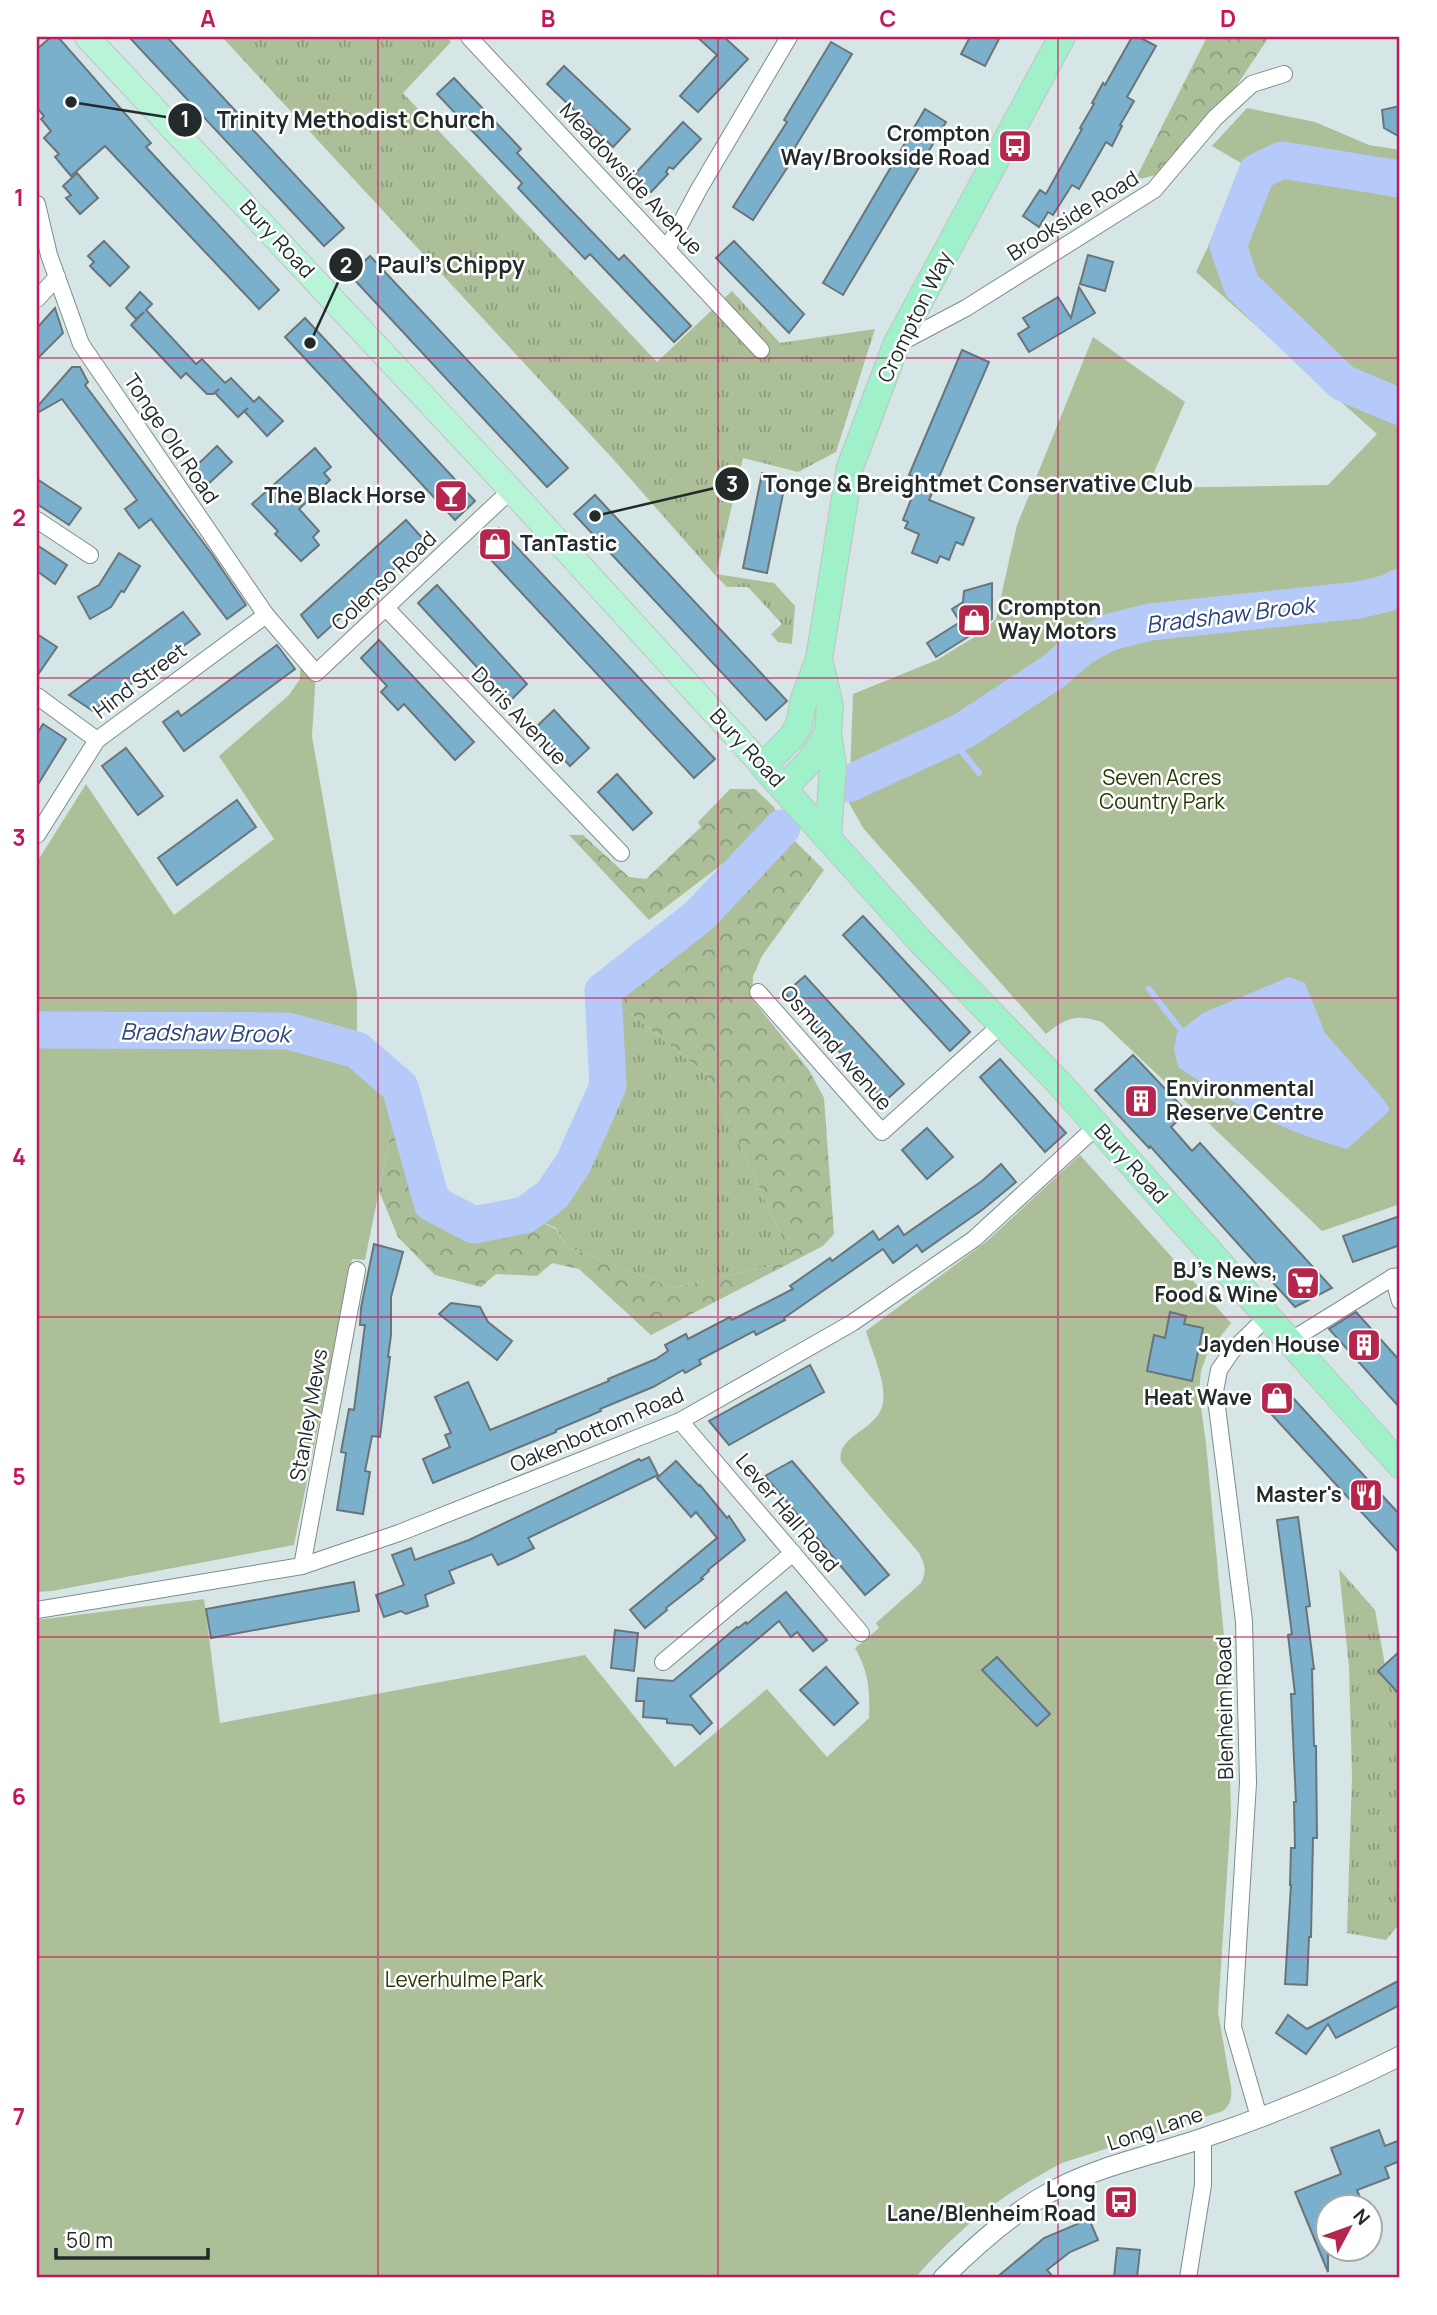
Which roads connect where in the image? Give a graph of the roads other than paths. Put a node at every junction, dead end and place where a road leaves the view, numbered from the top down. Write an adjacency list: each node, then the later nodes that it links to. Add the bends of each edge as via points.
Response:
1 (87, 37): 12 (main road, Bury Road)
2 (469, 37): 7 (street, Meadowside Avenue)
3 (1062, 37): 10 (highway, Crompton Way)
4 (783, 39): 7 (street)
5 (1284, 74): 10 (street, Brookside Road, via 1252,84 1215,118 1154,190 966,308)
6 (37, 204): 8 (street, Tonge Old Road)
7 (667, 249): 11 (street, Meadowside Avenue)
8 (57, 277): 9 (street); 16 (street, Tonge Old Road, via 81,344)
9 (37, 299)
10 (896, 345): 17 (highway, Crompton Way, via 850,467)
11 (761, 350)
12 (511, 490): 15 (street, Colenso Road); 22 (main road, Bury Road)
13 (37, 520): 14 (street)
14 (90, 555)
15 (386, 608): 18 (street, Colenso Road); 26 (street, Doris Avenue)
16 (265, 615): 18 (street, Tonge Old Road); 21 (street, Hind Street)
17 (819, 659): 20 (highway, Crompton Way, via 830,706); 22 (highway, Crompton Way, via 796,732)
18 (316, 673)
19 (37, 696): 21 (street)
20 (828, 733): 23 (highway, via 811,760); 25 (highway, Crompton Way, via 833,766)
21 (97, 740): 24 (street, Hind Street)
22 (763, 766): 23 (highway, Bury Road)
23 (784, 788): 25 (highway, Bury Road)
24 (37, 835)
25 (828, 837): 28 (highway, Bury Road)
26 (621, 853)
27 (758, 992): 28 (street, Osmund Avenue, via 882,1132)
28 (1001, 1025): 29 (highway, Bury Road)
29 (1097, 1126): 33 (highway, Bury Road); 35 (street, Oakenbottom Road, via 974,1239 852,1323)
30 (357, 1270): 38 (street, Stanley Mews)
31 (1397, 1276): 32 (street); 34 (street)
32 (1400, 1301)
33 (1268, 1316): 34 (highway, Bury Road); 43 (street, Blenheim Road, via 1232,1351 1219,1370 1215,1391 1244,1620 1248,1769 1233,2027)
34 (1290, 1341): 36 (highway, Bury Road)
35 (680, 1421): 37 (street, Lever Hall Road); 38 (street, Oakenbottom Road, via 399,1533)
36 (1400, 1465)
37 (793, 1553): 40 (street, Lever Hall Road); 41 (street)
38 (302, 1566): 39 (street, Oakenbottom Road)
39 (37, 1610)
40 (861, 1633)
41 (663, 1662)
42 (1400, 2056): 43 (street, Long Lane)
43 (1259, 2117): 44 (street, Long Lane)
44 (1203, 2138): 45 (street, Long Lane, via 1057,2189 1001,2225); 46 (street, via 1203,2185)
45 (943, 2278)
46 (1188, 2278)

